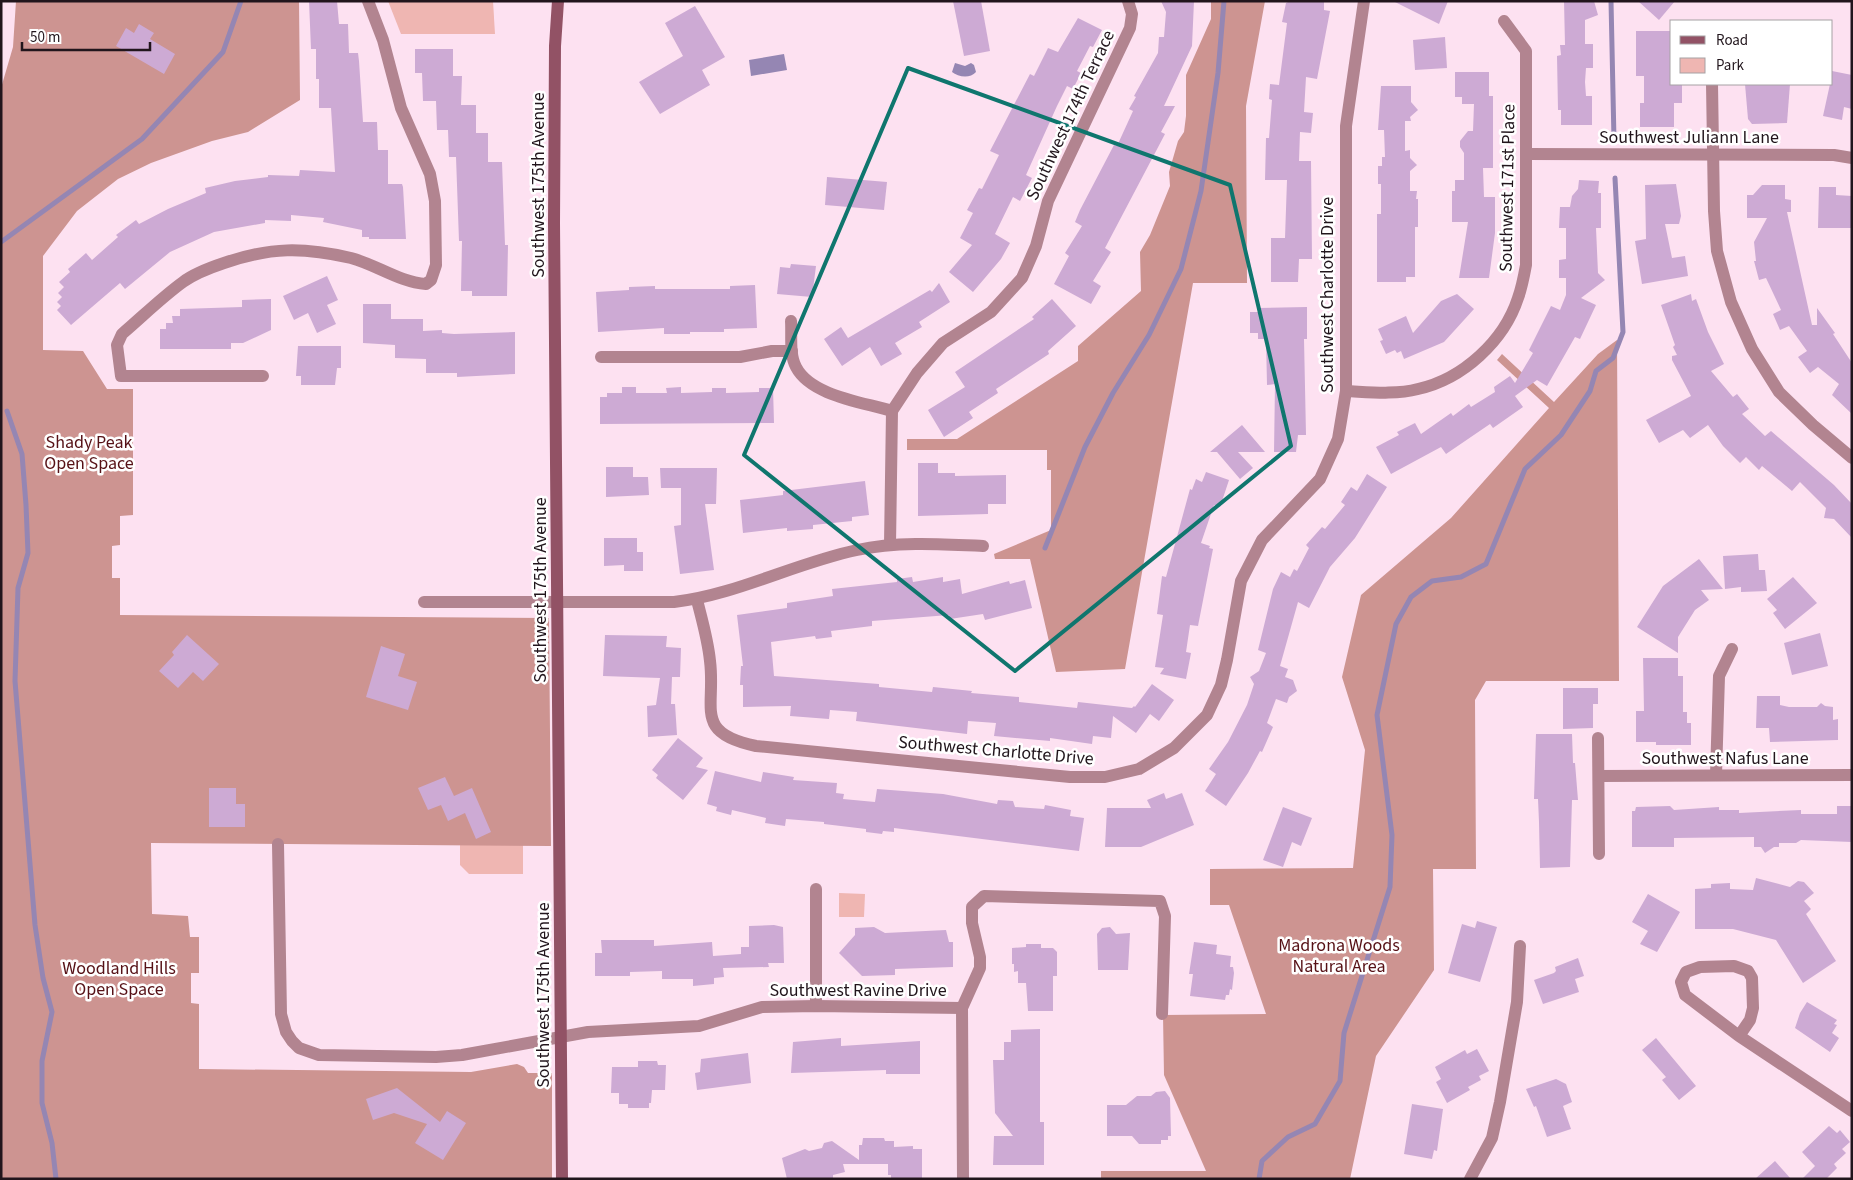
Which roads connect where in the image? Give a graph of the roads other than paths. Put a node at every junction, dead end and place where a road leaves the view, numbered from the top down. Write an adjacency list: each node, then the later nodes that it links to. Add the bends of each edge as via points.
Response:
1 (368, 1): 13 (street, via 383,40 401,108 430,174 435,201 436,256 431,280 426,284 410,283 352,258 307,250 278,249 244,256 203,270 183,282 122,334 117,345 122,376)
2 (558, 1): 21 (main road, Southwest 175th Avenue, via 554,193)
3 (1128, 1): 15 (street, Southwest 174th Terrace, via 1132,14 1127,37 1048,201 1036,246 1022,278 991,312 943,343 917,373)
4 (1364, 1): 14 (street, Southwest Charlotte Drive, via 1346,126)
5 (1504, 21): 7 (street, Southwest 171st Place, via 1526,51)
6 (1712, 85): 8 (street)
7 (1526, 154): 8 (street, Southwest Juliann Lane); 14 (street, Southwest 171st Place, via 1526,265 1518,298 1504,328 1485,351 1457,374 1418,389 1382,393)
8 (1713, 154): 9 (street, Southwest Juliann Lane); 16 (street, via 1717,251 1731,302 1752,348 1779,392)
9 (1852, 158)
10 (791, 321): 11 (street)
11 (792, 351): 12 (street, via 740,357); 15 (street, via 795,366 802,377 815,387)
12 (601, 357)
13 (263, 376)
14 (1346, 391): 19 (street, Southwest Charlotte Drive, via 1338,439 1320,479 1262,540 1241,582 1221,685 1207,715 1174,748 1139,769 1104,777 1070,778 756,746 734,741 722,734 711,715 710,662)
15 (892, 411): 17 (street)
16 (1852, 458)
17 (890, 545): 18 (street); 19 (street, via 856,550)
18 (983, 546)
19 (697, 600): 21 (street, via 658,604)
20 (424, 602): 21 (street)
21 (558, 603): 34 (main road, Southwest 175th Avenue)
22 (1732, 649): 24 (street, via 1719,676)
23 (1598, 738): 26 (street)
24 (1716, 775): 25 (street, Southwest Nafus Lane); 26 (street, Southwest Nafus Lane)
25 (1852, 775)
26 (1599, 776): 28 (street)
27 (278, 844): 34 (street, Southwest Ravine Drive, via 281,1014 286,1032 299,1048 319,1055 436,1057)
28 (1600, 854)
29 (816, 889): 31 (street)
30 (1520, 946): 39 (street, via 1517,1002 1500,1102 1492,1138)
31 (816, 1006): 32 (street, Southwest Ravine Drive); 34 (street, Southwest Ravine Drive, via 762,1007 699,1026)
32 (962, 1008): 33 (street, via 980,968 972,907 984,896 1160,901 1164,916); 38 (street, Southwest Ravine Drive)
33 (1162, 1014)
34 (562, 1036): 37 (main road, Southwest 175th Avenue)
35 (1739, 1036): 35 (street, via 1750,1020 1753,1008 1752,978 1748,971 1734,966 1700,967 1686,972 1681,982 1685,995); 36 (street)
36 (1852, 1111)
37 (562, 1179)
38 (963, 1179)
39 (1470, 1179)

